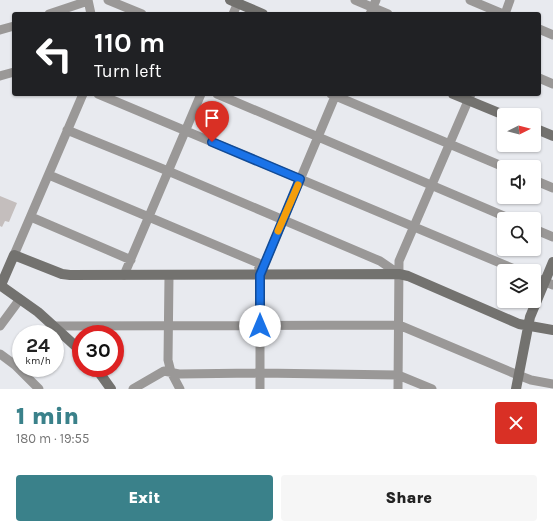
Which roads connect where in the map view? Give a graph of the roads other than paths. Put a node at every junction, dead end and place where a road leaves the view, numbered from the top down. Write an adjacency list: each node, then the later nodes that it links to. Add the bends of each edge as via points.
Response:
1 (108, 0): 10 (street)
2 (355, 0): 7 (street)
3 (470, 0): 14 (street)
4 (510, 0): 15 (street)
5 (88, 1): 8 (street); 9 (street)
6 (236, 1): 11 (street); 12 (street)
7 (373, 7): 13 (street)
8 (55, 12)
9 (91, 12)
10 (137, 12)
11 (233, 12)
12 (259, 12)
13 (384, 12)
14 (499, 12)
15 (505, 12)
16 (12, 27): 17 (street)
17 (0, 30)
18 (541, 30): 19 (street)
19 (553, 35)
20 (12, 73): 21 (street)
21 (0, 76)
22 (541, 79): 23 (street)
23 (553, 84)
24 (82, 96): 32 (street)
25 (103, 96): 33 (street)
26 (200, 96): 33 (street)
27 (222, 96): 36 (street)
28 (334, 96): 36 (street)
29 (336, 96): 37 (street)
30 (469, 97): 31 (street); 37 (street)
31 (497, 111)
32 (67, 130): 39 (street); 40 (street)
33 (185, 130): 39 (street); 41 (street)
34 (541, 131): 35 (street)
35 (553, 136)
36 (318, 137): 41 (street); 43 (street)
37 (450, 144): 38 (street); 43 (street)
38 (497, 164)
39 (168, 170): 47 (street); 48 (street)
40 (49, 175): 46 (street); 47 (street)
41 (300, 179): 48 (street); 49 (street)
42 (541, 183): 44 (street)
43 (432, 186): 45 (street); 49 (street)
44 (553, 188)
45 (497, 213)
46 (31, 217): 52 (street); 53 (street)
47 (148, 217): 53 (street); 58 (street, via 258,263)
48 (283, 220): 56 (street, via 380,261); 58 (street)
49 (415, 227): 55 (street); 56 (street, via 399,261)
50 (541, 232): 51 (street)
51 (553, 237)
52 (14, 255): 57 (street, via 62,274); 61 (street)
53 (131, 260): 57 (street)
54 (553, 262): 60 (street)
55 (502, 264)
56 (399, 274): 58 (street); 64 (street); 69 (street)
57 (124, 275): 59 (street)
58 (260, 275): 59 (street); 68 (street)
59 (169, 276): 67 (street)
60 (549, 284): 69 (street)
61 (0, 285): 62 (street)
62 (20, 299): 63 (street); 65 (street)
63 (54, 325)
64 (399, 325): 68 (street); 76 (street); 77 (street)
65 (0, 326)
66 (64, 326): 67 (street)
67 (168, 326): 68 (street); 74 (street)
68 (260, 326): 75 (street)
69 (528, 326): 70 (street); 77 (street)
70 (553, 330)
71 (64, 335): 72 (street)
72 (72, 342)
73 (0, 354): 80 (street)
74 (170, 372): 75 (street); 82 (street, via 164,372); 83 (street)
75 (260, 373): 76 (street); 84 (street)
76 (398, 374): 85 (street); 86 (street)
77 (518, 376): 79 (street); 87 (street)
78 (102, 377): 81 (street)
79 (553, 384)
80 (39, 389)
81 (111, 389)
82 (133, 389)
83 (180, 389)
84 (260, 389)
85 (398, 389)
86 (432, 389)
87 (516, 389)

